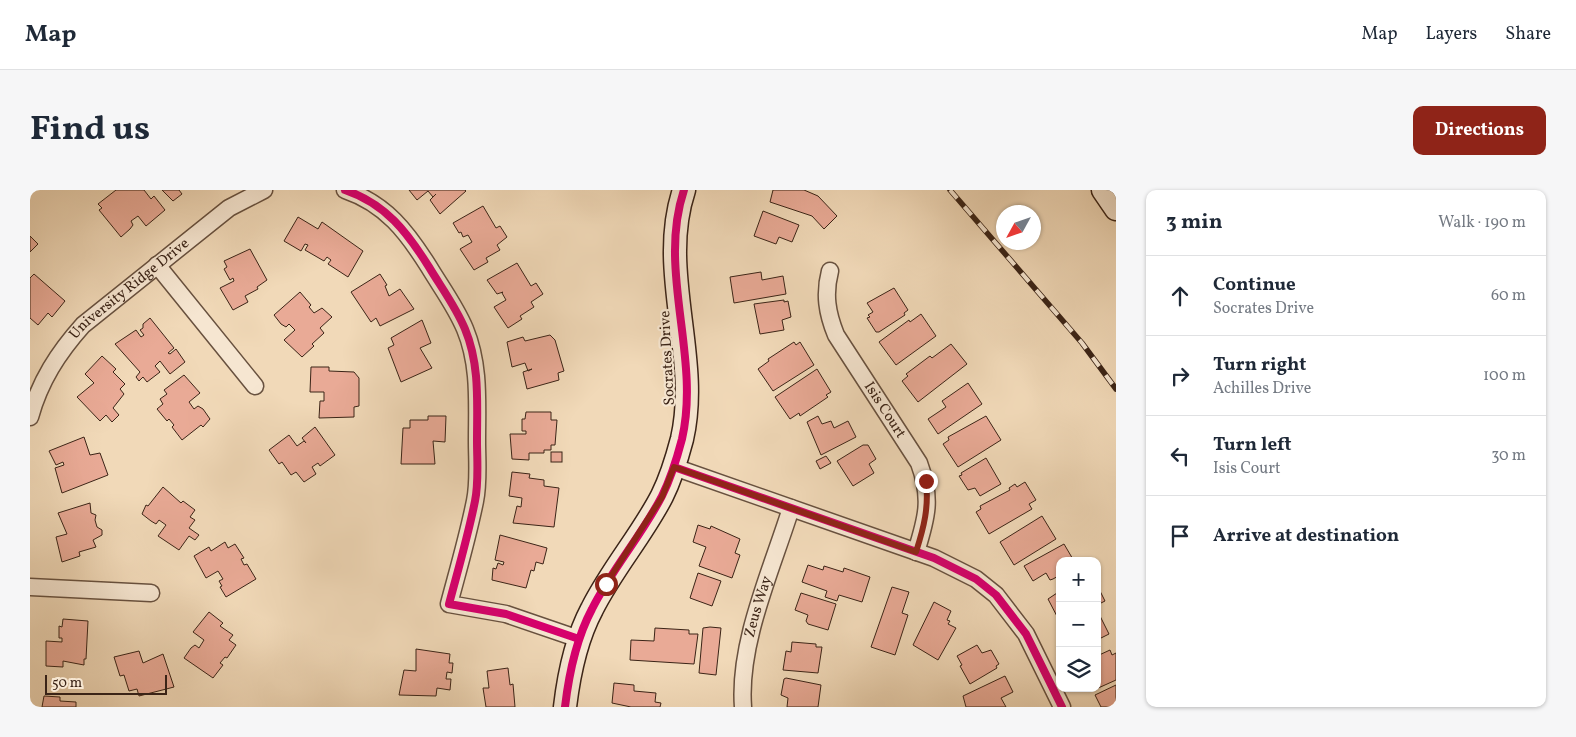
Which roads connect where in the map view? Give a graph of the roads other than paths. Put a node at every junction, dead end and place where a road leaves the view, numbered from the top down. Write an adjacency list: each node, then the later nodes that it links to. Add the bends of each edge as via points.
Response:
1 (264, 190): 6 (street, University Ridge Drive, via 229,208)
2 (345, 190): 15 (street, via 379,206 411,237 456,311 472,352 476,375 475,500 450,604 506,614)
3 (684, 190): 10 (street, Socrates Drive, via 676,227 675,257 686,407)
4 (1103, 190): 5 (street)
5 (1116, 209)
6 (157, 265): 8 (street); 9 (street, University Ridge Drive, via 83,325 63,347 36,395)
7 (830, 271): 12 (street, Isis Court, via 826,299 836,335 919,463 926,481 927,519)
8 (255, 386)
9 (30, 418)
10 (674, 467): 11 (street); 15 (street, Socrates Drive, via 662,497 606,584)
11 (791, 508): 12 (street); 17 (street, Zeus Way, via 750,637 744,666)
12 (916, 552): 18 (street, via 955,567 996,595 1026,634)
13 (30, 587): 14 (street)
14 (150, 593)
15 (579, 639): 16 (street, Socrates Drive, via 569,674)
16 (565, 707)
17 (744, 707)
18 (1062, 707)

